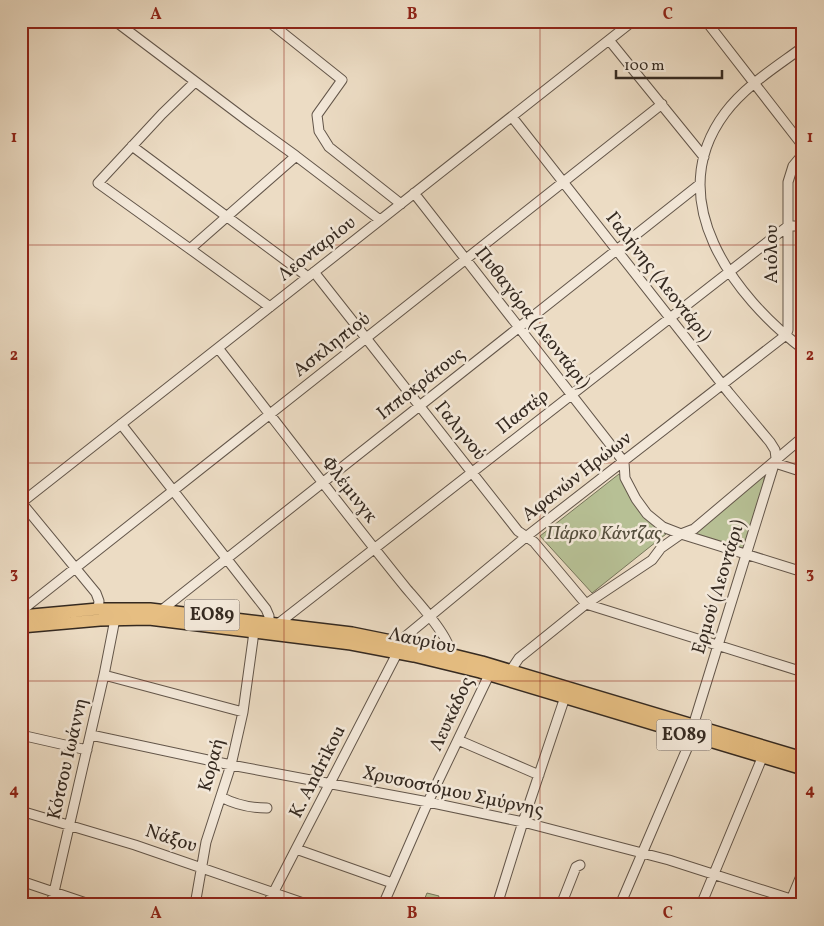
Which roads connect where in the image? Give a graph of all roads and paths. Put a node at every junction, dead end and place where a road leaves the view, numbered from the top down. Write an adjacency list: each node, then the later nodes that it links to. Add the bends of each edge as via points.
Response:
1 (115, 21): 8 (street)
2 (268, 21): 20 (street, via 342,80 317,115 319,131 329,146)
3 (634, 21): 5 (street, Λεονταρίου)
4 (706, 21): 9 (street)
5 (623, 24): 6 (street, Λεονταρίου)
6 (609, 40): 10 (street); 11 (street, Λεονταρίου)
7 (803, 46): 9 (street)
8 (196, 82): 12 (street); 15 (street)
9 (754, 84): 13 (street); 16 (street, via 721,119)
10 (662, 104): 16 (street); 17 (street, Ασκληπιού)
11 (512, 117): 17 (street, Γαλήνης (Λεοντάρι)); 19 (street, Λεονταρίου)
12 (132, 146): 21 (street, Γαληνού); 25 (street, via 98,183)
13 (803, 146)
14 (803, 154): 23 (street, Αιόλου, via 789,176)
15 (296, 156): 21 (street); 22 (street)
16 (704, 158): 18 (street)
17 (563, 182): 26 (street, Γαλήνης (Λεοντάρι)); 27 (street, Ασκληπιού)
18 (700, 184): 26 (street, Ιπποκράτους); 28 (street, via 706,224)
19 (414, 193): 20 (street, Λεονταρίου); 27 (street, Πυθαγόρα (Λεοντάρι))
20 (401, 204): 22 (street, Λεονταρίου)
21 (227, 218): 25 (street); 29 (street, Γαληνού)
22 (380, 220): 29 (street, Λεονταρίου)
23 (788, 226): 24 (street); 28 (street, Παστέρ); 33 (street, Αιόλου)
24 (803, 226)
25 (190, 249): 30 (street)
26 (616, 250): 31 (street, Γαλήνης (Λεοντάρι)); 32 (street, Ιπποκράτους)
27 (466, 259): 32 (street, Πυθαγόρα (Λεοντάρι)); 34 (street, Ασκληπιού)
28 (729, 272): 31 (street, Παστέρ); 33 (street)
29 (311, 275): 30 (street, Λεονταρίου); 34 (street, Γαληνού)
30 (270, 307): 35 (street, Λεονταρίου)
31 (670, 318): 37 (street, Γαλήνης (Λεοντάρι)); 38 (street, Παστέρ)
32 (519, 327): 38 (street, Πυθαγόρα (Λεοντάρι)); 39 (street, Ιπποκράτους)
33 (786, 335): 36 (street); 37 (street, Αφανών Ηρώων)
34 (367, 338): 39 (street, Γαληνού); 40 (street, Ασκληπιού)
35 (218, 348): 40 (street, Φλέμινγκ); 41 (street, Λεονταρίου)
36 (803, 350)
37 (723, 385): 43 (street, Γαλήνης (Λεοντάρι), via 770,442); 44 (street, Αφανών Ηρώων)
38 (572, 395): 44 (street, Πυθαγόρα (Λεοντάρι)); 45 (street, Παστέρ)
39 (419, 406): 45 (street, Γαληνού); 47 (street, Ιπποκράτους)
40 (270, 414): 47 (street, Φλέμινγκ); 48 (street, Ασκληπιού)
41 (121, 424): 48 (street); 49 (street, Λεονταρίου)
42 (803, 437): 43 (street)
43 (775, 461): 46 (street); 50 (street, via 694,529); 53 (street, Ερμού (Λεοντάρι))
44 (624, 462): 50 (street, via 625,478 647,514 663,527); 51 (street, Αφανών Ηρώων)
45 (473, 472): 51 (street, Γαληνού, via 518,531); 52 (street, Παστέρ)
46 (803, 472)
47 (323, 483): 52 (street, Φλέμινγκ); 54 (street, Ιπποκράτους)
48 (173, 491): 54 (street); 55 (street, Ασκληπιού)
49 (21, 503): 55 (street)
50 (681, 534): 53 (street); 57 (street, via 661,548 652,560)
51 (527, 536): 57 (street, Γαληνού); 62 (street, Αφανών Ηρώων)
52 (374, 549): 62 (street, Φλέμινγκ); 64 (street, Παστέρ)
53 (746, 555): 56 (street); 67 (street, Ερμού (Λεοντάρι))
54 (227, 558): 59 (street, Ιπποκράτους); 64 (street)
55 (75, 568): 58 (street, via 96,593); 60 (street, Ασκληπιού)
56 (803, 572)
57 (586, 604): 67 (street); 70 (street, via 519,658)
58 (98, 609): 59 (main road, Λαυρίου / ΕΟ89); 61 (main road, Λαυρίου / ΕΟ89)
59 (163, 610): 64 (main road, Λαυρίου / ΕΟ89)
60 (21, 611)
61 (21, 616)
62 (429, 616): 68 (street, Αφανών Ηρώων, via 406,636); 69 (street, Φλέμινγκ, via 449,644)
63 (115, 619): 65 (main road, Λαυρίου / ΕΟ89); 66 (main road, Λαυρίου / ΕΟ89, via 160,620); 72 (street, Κότσου Ιωάννη)
64 (274, 623): 68 (main road, Λαυρίου / ΕΟ89, via 352,633)
65 (21, 626)
66 (254, 632): 68 (main road, Λαυρίου / ΕΟ89); 75 (street, Κοραή)
67 (718, 645): 71 (street); 76 (street, Ερμού (Λεοντάρι))
68 (400, 648): 69 (main road, Λαυρίου / ΕΟ89); 73 (main road, Λαυρίου / ΕΟ89); 86 (street, K. Andrikou)
69 (450, 653): 70 (main road, Λαυρίου / ΕΟ89)
70 (511, 670): 74 (main road, Λαυρίου / ΕΟ89)
71 (803, 672)
72 (104, 675): 75 (street); 78 (street, Κότσου Ιωάννη)
73 (489, 675): 74 (main road, Λαυρίου / ΕΟ89); 79 (street, Λευκάδος)
74 (566, 693): 76 (main road, Λαυρίου / ΕΟ89); 85 (street)
75 (242, 712): 83 (street, Κοραή)
76 (693, 731): 81 (main road, Λαυρίου / ΕΟ89); 82 (main road, Λαυρίου / ΕΟ89); 94 (street, Ερμού (Λεοντάρι))
77 (21, 735): 80 (street)
78 (90, 735): 80 (street, Κότσου Ιωάννη); 83 (street, Χρυσοστόμου Σμύρνης)
79 (458, 740): 85 (street); 88 (street, Λευκάδος)
80 (87, 750): 92 (street, Κότσου Ιωάννη)
81 (762, 758): 84 (main road, Λαυρίου / ΕΟ89); 98 (street)
82 (803, 758)
83 (231, 765): 86 (street, Χρυσοστόμου Σμύρνης); 87 (street, Κοραή)
84 (803, 769)
85 (539, 775): 91 (street)
86 (331, 783): 88 (street, Χρυσοστόμου Σμύρνης); 93 (street, K. Andrikou)
87 (220, 797): 89 (street, via 246,806); 96 (street, Κοραή)
88 (428, 802): 91 (street, Χρυσοστόμου Σμύρνης); 100 (street, Λευκάδος)
89 (267, 808)
90 (21, 811): 92 (street, Νάξου)
91 (523, 822): 94 (street, Χρυσοστόμου Σμύρνης); 111 (street)
92 (70, 826): 96 (street, Νάξου); 101 (street, Κότσου Ιωάννη)
93 (296, 849): 100 (street); 102 (street, K. Andrikou)
94 (643, 853): 98 (street, Χρυσοστόμου Σμύρνης); 113 (street, Ερμού (Λεοντάρι))
95 (580, 865): 112 (street, via 576,867)
96 (202, 866): 102 (street, Νάξου); 107 (street, Κοραή)
97 (803, 871): 103 (street)
98 (714, 874): 103 (street, Χρυσοστόμου Σμύρνης); 114 (street)
99 (21, 880): 101 (street)
100 (392, 883): 110 (street, Λευκάδος)
101 (54, 892): 105 (street, Κότσου Ιωάννη); 106 (street)
102 (274, 892): 108 (street, K. Andrikou); 109 (street, Νάξου)
103 (790, 900): 104 (street, Χρυσοστόμου Σμύρνης)
104 (803, 903)
105 (51, 905)
106 (92, 905)
107 (195, 905)
108 (267, 905)
109 (308, 905)
110 (383, 905)
111 (497, 905)
112 (561, 905)
113 (620, 905)
114 (701, 905)

